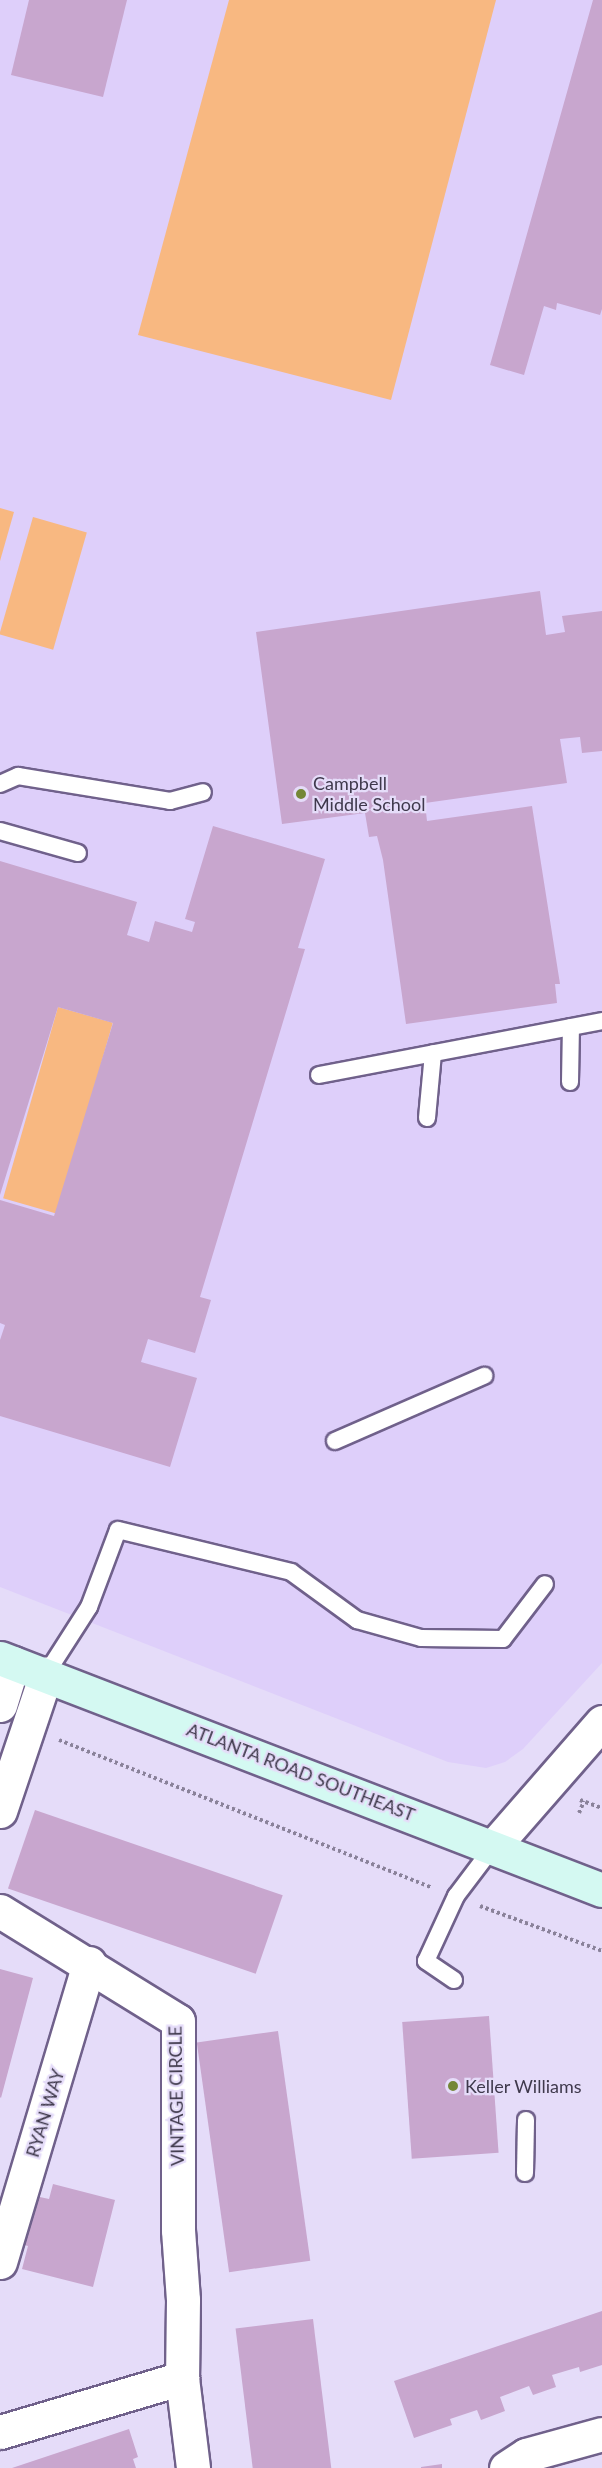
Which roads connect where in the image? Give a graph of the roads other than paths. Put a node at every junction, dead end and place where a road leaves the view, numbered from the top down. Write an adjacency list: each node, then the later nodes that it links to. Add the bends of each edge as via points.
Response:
1 (0, 784): 2 (lane, via 18,776 170,801)
2 (203, 792)
3 (0, 831): 4 (lane)
4 (78, 853)
5 (602, 1021): 6 (lane)
6 (571, 1027): 7 (lane); 9 (lane)
7 (433, 1053): 8 (lane); 10 (lane)
8 (319, 1075)
9 (570, 1082)
10 (427, 1118)
11 (484, 1376): 12 (lane)
12 (335, 1441)
13 (545, 1584): 15 (lane, via 503,1639 421,1638 357,1620 291,1572 118,1530 89,1606)
14 (6, 1661): 15 (main road, ATLANTA ROAD SOUTHEAST); 16 (street)
15 (46, 1674): 18 (street); 19 (main road, ATLANTA ROAD SOUTHEAST)
16 (0, 1705)
17 (602, 1722): 19 (street)
18 (0, 1811)
19 (493, 1847): 20 (main road, ATLANTA ROAD SOUTHEAST); 23 (lane, via 456,1896 426,1960)
20 (602, 1890)
21 (0, 1911): 22 (street, VINTAGE CIRCLE)
22 (90, 1963): 26 (street, RYAN WAY); 27 (street, VINTAGE CIRCLE, via 178,2020)
23 (454, 1980)
24 (526, 2120): 25 (lane)
25 (525, 2173)
26 (0, 2262)
27 (182, 2378): 28 (street); 30 (street, VINTAGE CIRCLE)
28 (2, 2425)
29 (602, 2434): 31 (street, via 526,2455)
30 (193, 2468)
31 (506, 2468)

